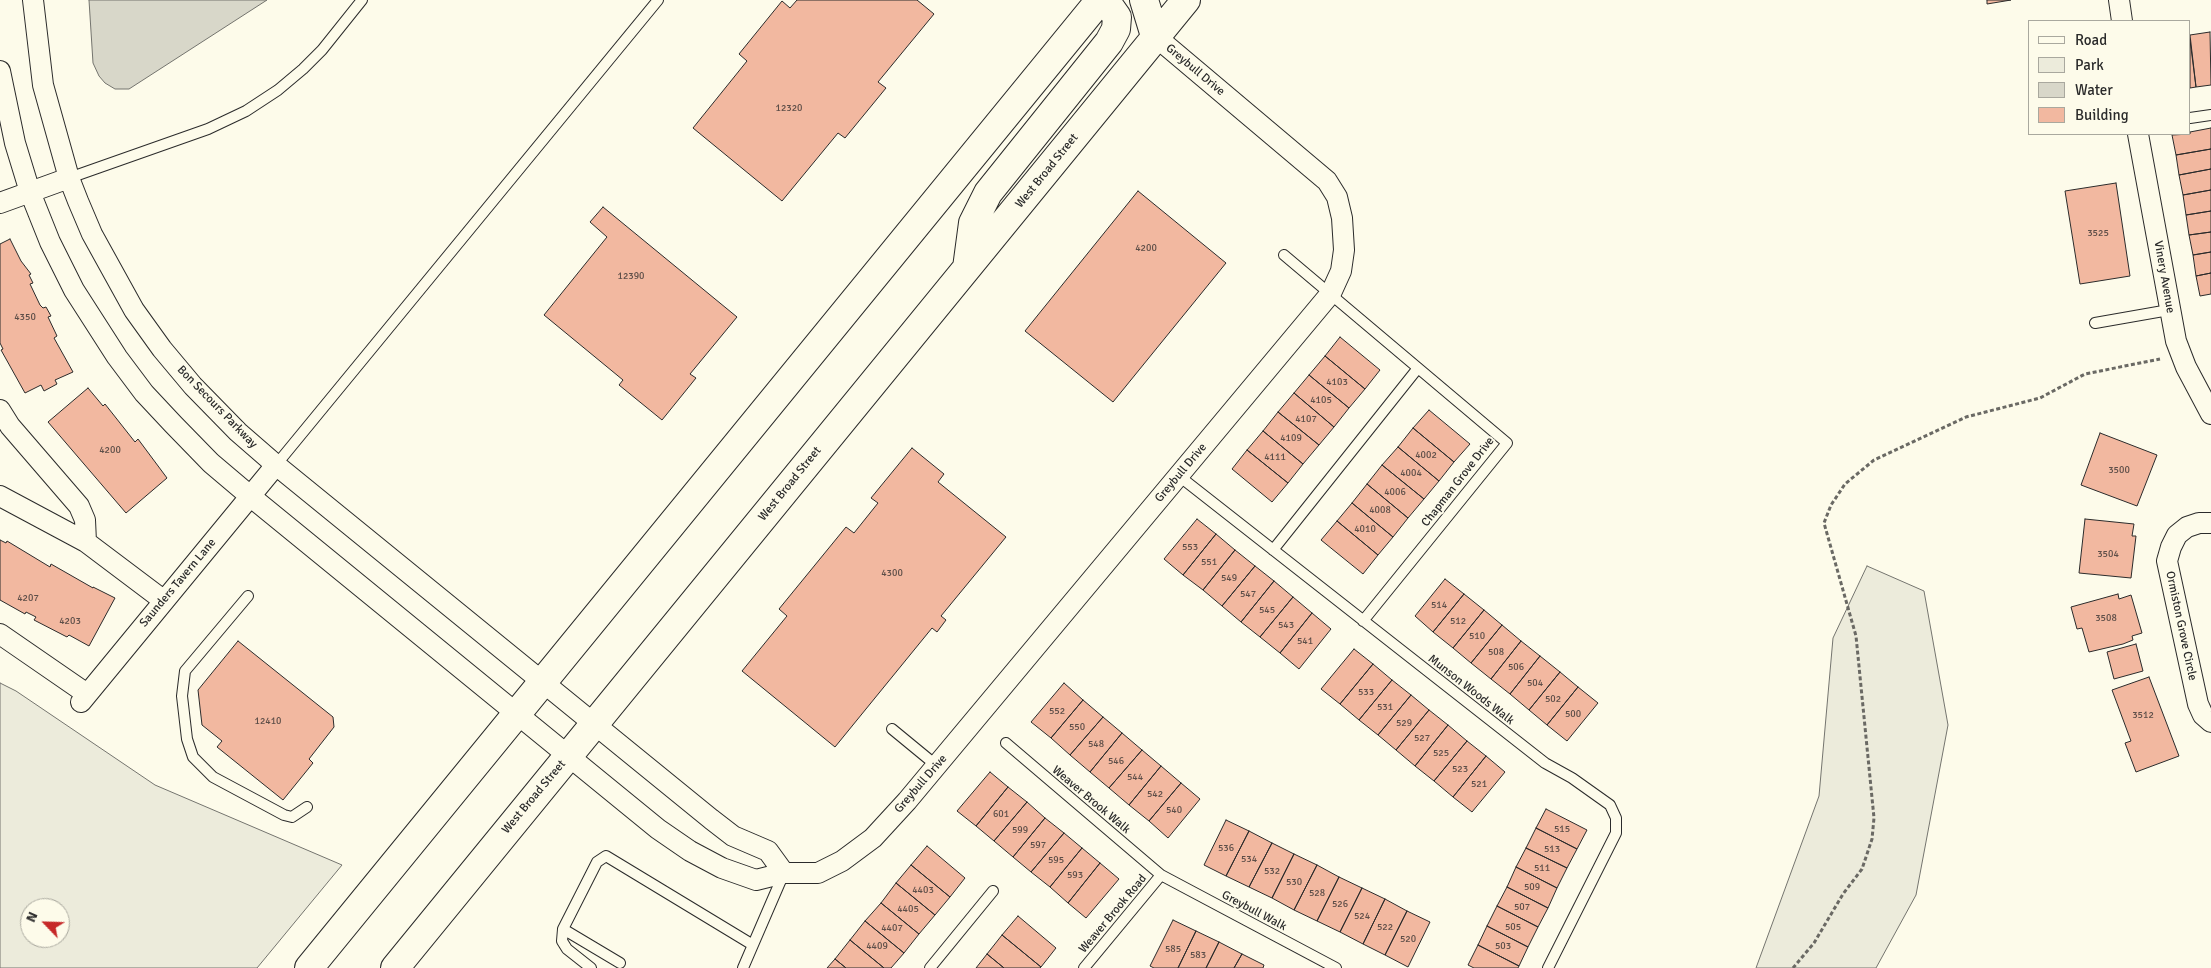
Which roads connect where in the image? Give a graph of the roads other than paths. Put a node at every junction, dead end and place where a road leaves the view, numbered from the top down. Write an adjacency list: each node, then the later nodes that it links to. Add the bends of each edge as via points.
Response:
1 (33, 0): 15 (street, Bon Secours Parkway, via 43,85)
2 (362, 0): 15 (lane, via 304,68 246,111)
3 (658, 0): 26 (lane)
4 (1100, 0): 37 (main road)
5 (1105, 0): 19 (main road, via 1117,16 1116,29 988,193 973,223)
6 (1144, 0): 10 (main road)
7 (1186, 0): 10 (main road, West Broad Street)
8 (2119, 0): 9 (street)
9 (2122, 20)
10 (1155, 36): 19 (main road, West Broad Street); 20 (street, Greybull Drive, via 1327,181 1338,197 1344,250 1341,271)
11 (0, 71): 16 (street, via 15,143)
12 (2211, 115): 13 (lane)
13 (2191, 118)
14 (2138, 135): 21 (street, Vinery Avenue)
15 (69, 178): 16 (street); 26 (street, Bon Secours Parkway, via 92,234 134,310 193,386)
16 (30, 192): 17 (street); 29 (street, via 74,290 117,357 173,424)
17 (0, 204)
18 (1284, 254): 20 (lane)
19 (967, 268): 40 (main road, West Broad Street)
20 (1331, 293): 23 (lane); 27 (street, Greybull Drive)
21 (2169, 310): 22 (lane); 25 (street, Vinery Avenue, via 2182,355)
22 (2095, 323)
23 (1418, 368): 32 (lane); 35 (lane, Chapman Grove Drive, via 1507,443)
24 (0, 410): 31 (street, via 79,506 85,520)
25 (2211, 414)
26 (276, 465): 29 (street, Saunders Tavern Lane); 37 (street, Bon Secours Parkway)
27 (1179, 476): 32 (lane, Munson Woods Walk); 44 (street, Greybull Drive)
28 (0, 496): 31 (street)
29 (250, 496): 34 (street, Saunders Tavern Lane); 38 (street)
30 (2211, 523): 39 (street, Ormiston Grove Circle, via 2186,527 2177,535 2168,561 2198,704)
31 (86, 542): 34 (street)
32 (1273, 550): 35 (lane, Munson Woods Walk)
33 (248, 596): 45 (lane, via 185,671 182,696 187,739 193,757 212,777 284,815 292,817)
34 (163, 600): 36 (street, Saunders Tavern Lane, via 84,698)
35 (1363, 621): 59 (lane, Munson Woods Walk, via 1545,763 1610,805 1616,818 1616,833)
36 (0, 634)
37 (543, 682): 38 (main road); 40 (street, Bon Secours Parkway)
38 (517, 714): 43 (street, Greybull Drive); 52 (main road)
39 (2211, 722)
40 (594, 724): 43 (main road, West Broad Street); 46 (street, via 733,836 768,851)
41 (892, 729): 44 (lane)
42 (1006, 743): 47 (lane, Weaver Brook Walk)
43 (568, 756): 46 (street, Greybull Drive, via 690,852 756,880); 53 (main road, West Broad Street)
44 (937, 766): 46 (street, Greybull Drive, via 873,838 842,861 818,873)
45 (307, 807)
46 (784, 872): 50 (lane)
47 (1161, 875): 57 (lane, Weaver Brook Road); 58 (lane, Greybull Walk)
48 (993, 891): 56 (lane)
49 (563, 929): 50 (lane, via 597,862 606,856); 51 (lane); 54 (lane, via 562,941 567,949)
50 (753, 945): 55 (lane)
51 (620, 962)
52 (309, 968)
53 (395, 968)
54 (591, 968)
55 (743, 968)
56 (930, 968)
57 (1084, 968)
58 (1336, 968)
59 (1548, 968)

